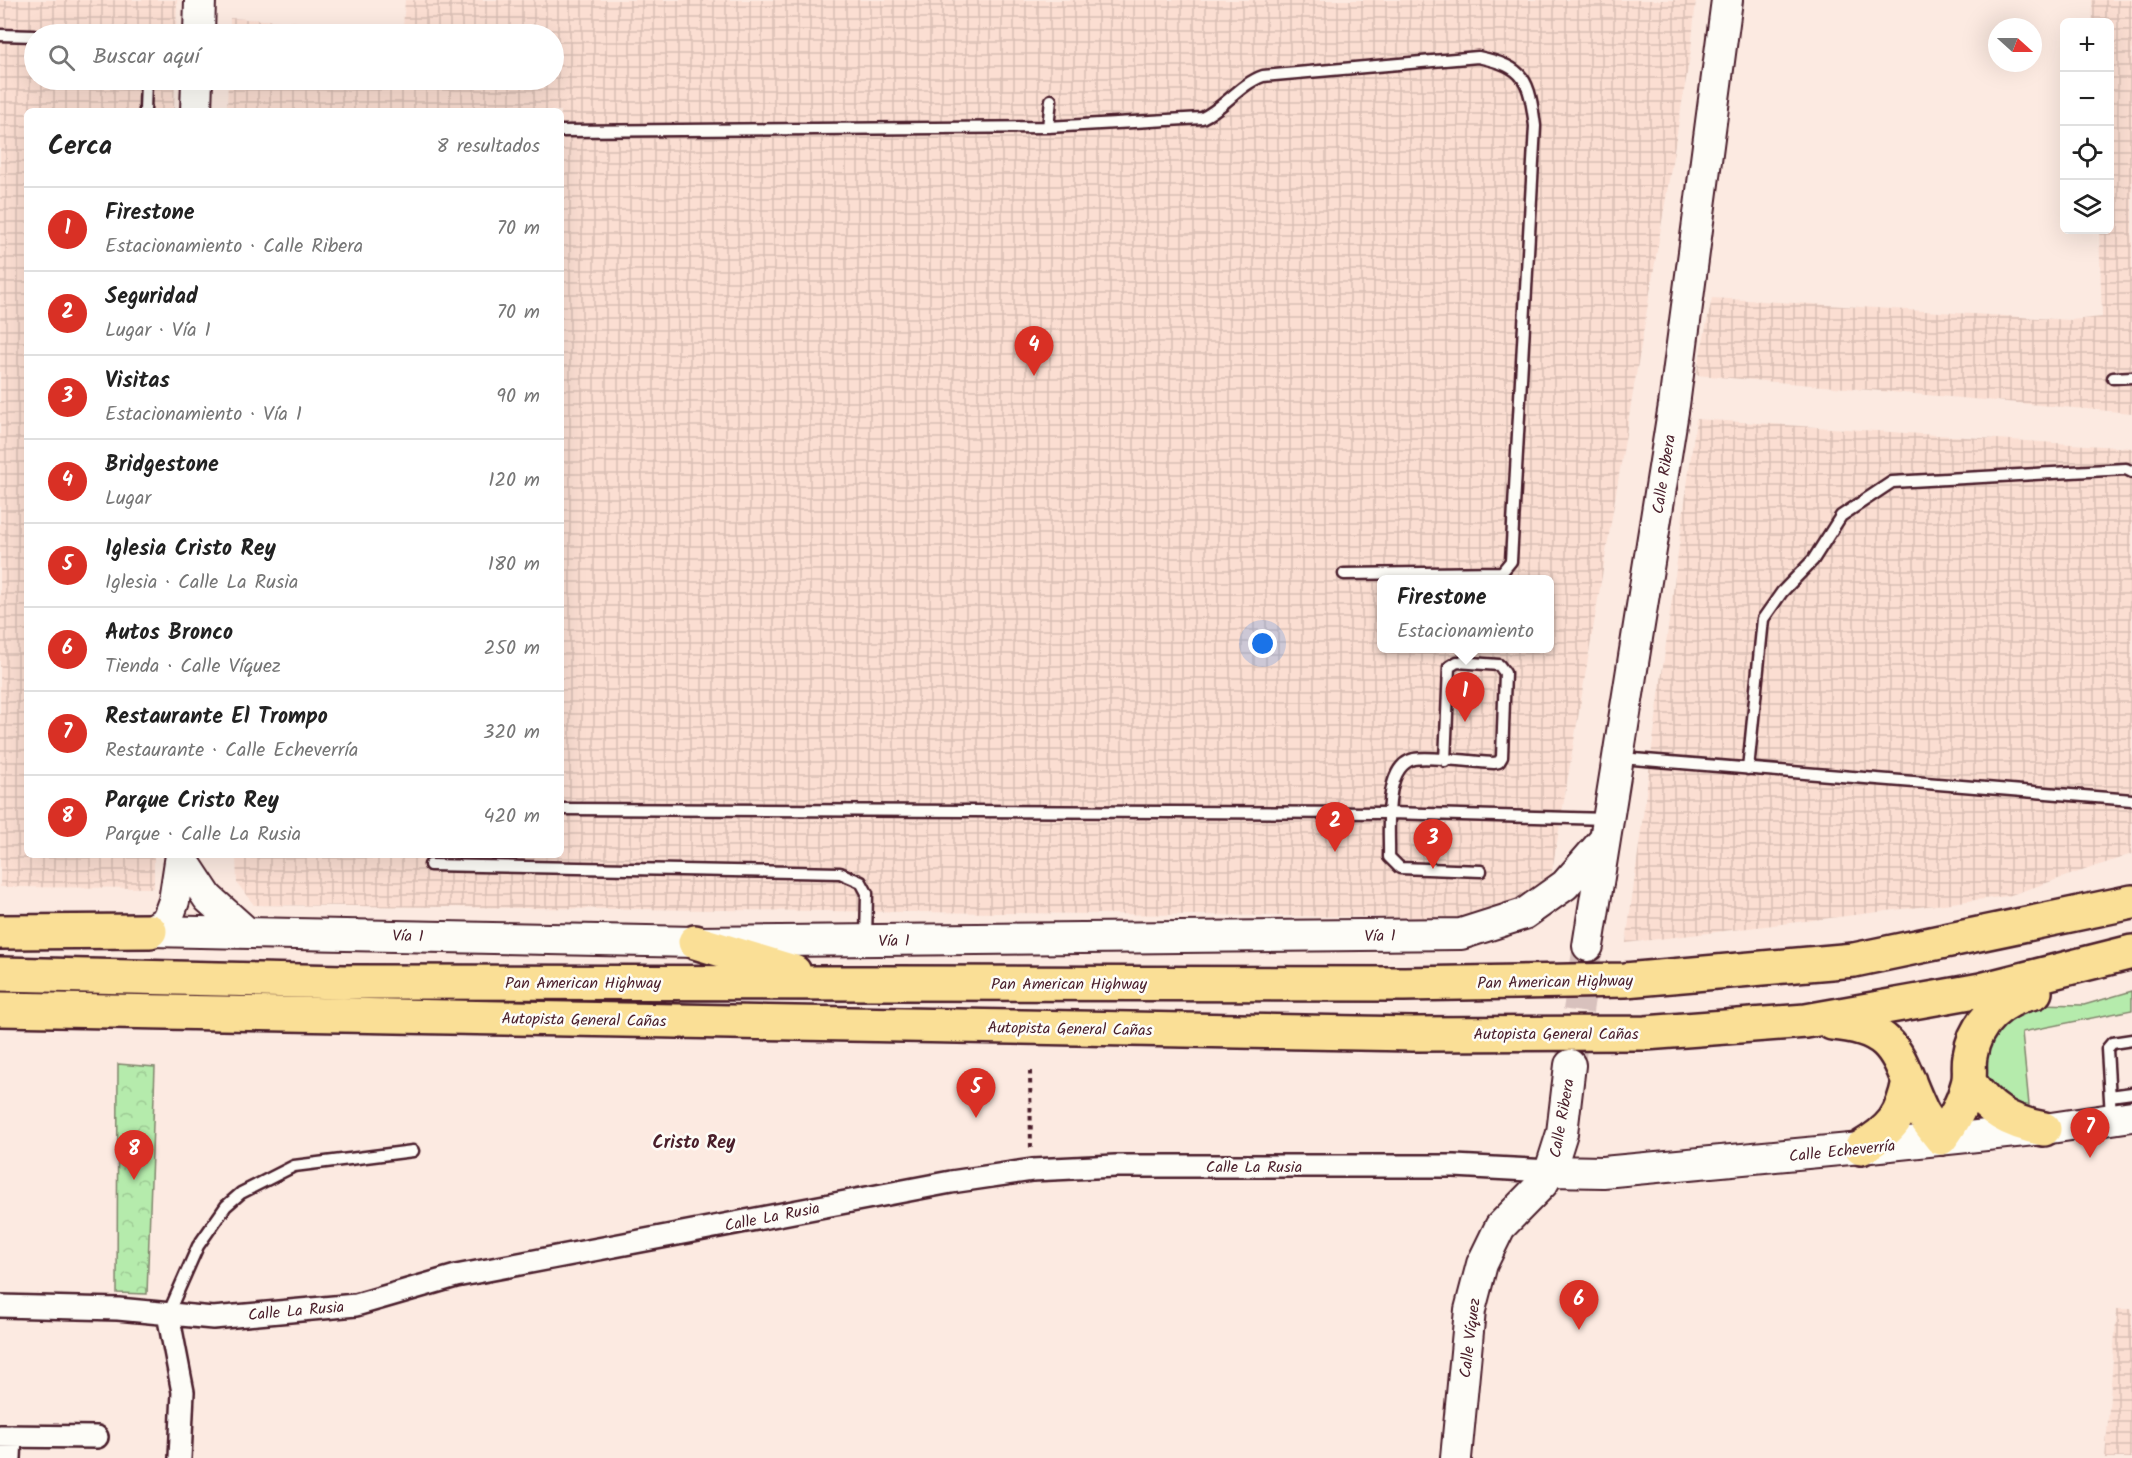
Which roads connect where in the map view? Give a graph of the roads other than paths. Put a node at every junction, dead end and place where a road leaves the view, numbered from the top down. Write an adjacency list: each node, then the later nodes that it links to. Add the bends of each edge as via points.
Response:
1 (1727, 0): 15 (street, Calle Ribera, via 1674,405)
2 (0, 35): 3 (lane)
3 (24, 36)
4 (146, 90): 7 (lane)
5 (197, 90): 8 (street)
6 (1051, 100): 9 (lane)
7 (145, 108)
8 (196, 108)
9 (1048, 127): 10 (lane); 14 (lane, via 1202,118 1263,76 1479,57 1503,62 1521,72 1531,92 1535,126 1510,561 1502,572)
10 (564, 131)
11 (2132, 377): 12 (lane)
12 (2113, 378)
13 (2132, 472): 17 (lane, via 2126,469 1892,482 1841,516 1813,560 1763,619)
14 (1344, 574)
15 (1617, 758): 17 (lane); 21 (street, Calle Ribera)
16 (1445, 761): 16 (lane, via 1499,762 1502,757 1505,673 1499,665 1457,662 1449,667); 20 (lane, via 1414,759 1401,766 1392,780)
17 (1748, 769): 18 (lane)
18 (2132, 801)
19 (564, 809): 20 (lane)
20 (1390, 813): 21 (lane); 25 (lane, via 1389,857 1393,864 1400,868)
21 (1606, 829): 30 (street, Vía 1, via 1565,885 1524,914 1461,934); 32 (street, Calle Ribera)
22 (181, 858): 28 (street, via 167,920)
23 (182, 858): 29 (street, via 208,898)
24 (430, 865): 30 (lane, via 840,873 861,882 867,892)
25 (1481, 871)
26 (2132, 902): 36 (highway, Pan American Highway, via 1854,960 1625,980 1404,984)
27 (0, 932): 28 (highway)
28 (150, 932): 29 (street, Vía 1)
29 (246, 932): 31 (street, Vía 1)
30 (866, 940): 31 (street, Vía 1)
31 (695, 942): 36 (highway)
32 (1588, 946)
33 (2132, 952): 38 (highway, Autopista General Cañas, via 1981,990)
34 (2132, 964): 42 (highway, via 2085,981 2031,992 1993,1012 1981,1023 1973,1039)
35 (0, 974): 36 (highway, Pan American Highway, via 344,982)
36 (827, 982)
37 (0, 1009): 38 (highway, Autopista General Cañas, via 1413,1034 1645,1033)
38 (1806, 1022): 41 (highway, via 1868,1029 1887,1042 1901,1059)
39 (2132, 1040): 44 (lane, via 2109,1045)
40 (1570, 1065): 49 (street, Calle Ribera, via 1562,1133)
41 (1910, 1081): 46 (highway, via 1923,1114); 47 (highway, via 1896,1121)
42 (1969, 1082): 45 (highway, via 1983,1101 2002,1116); 46 (highway, via 1956,1119)
43 (2132, 1093): 44 (lane)
44 (2118, 1110): 45 (street, Calle Echeverría)
45 (2044, 1129): 46 (street, Calle Echeverría)
46 (1941, 1138): 47 (street, Calle Echeverría)
47 (1861, 1148): 49 (street, Calle Echeverría, via 1603,1173)
48 (413, 1151): 51 (lane, via 294,1166 241,1193 226,1206 198,1246)
49 (1550, 1171): 51 (street, Calle La Rusia, via 1454,1166 1115,1166 1032,1170 456,1276 356,1305 213,1318); 56 (street, Calle Víquez, via 1544,1184 1500,1227 1482,1264 1470,1310)
50 (0, 1306): 51 (street, Calle La Rusia)
51 (168, 1314): 55 (street, via 183,1392)
52 (5, 1436): 53 (street); 54 (street)
53 (97, 1437)
54 (10, 1458)
55 (180, 1458)
56 (1456, 1458)

